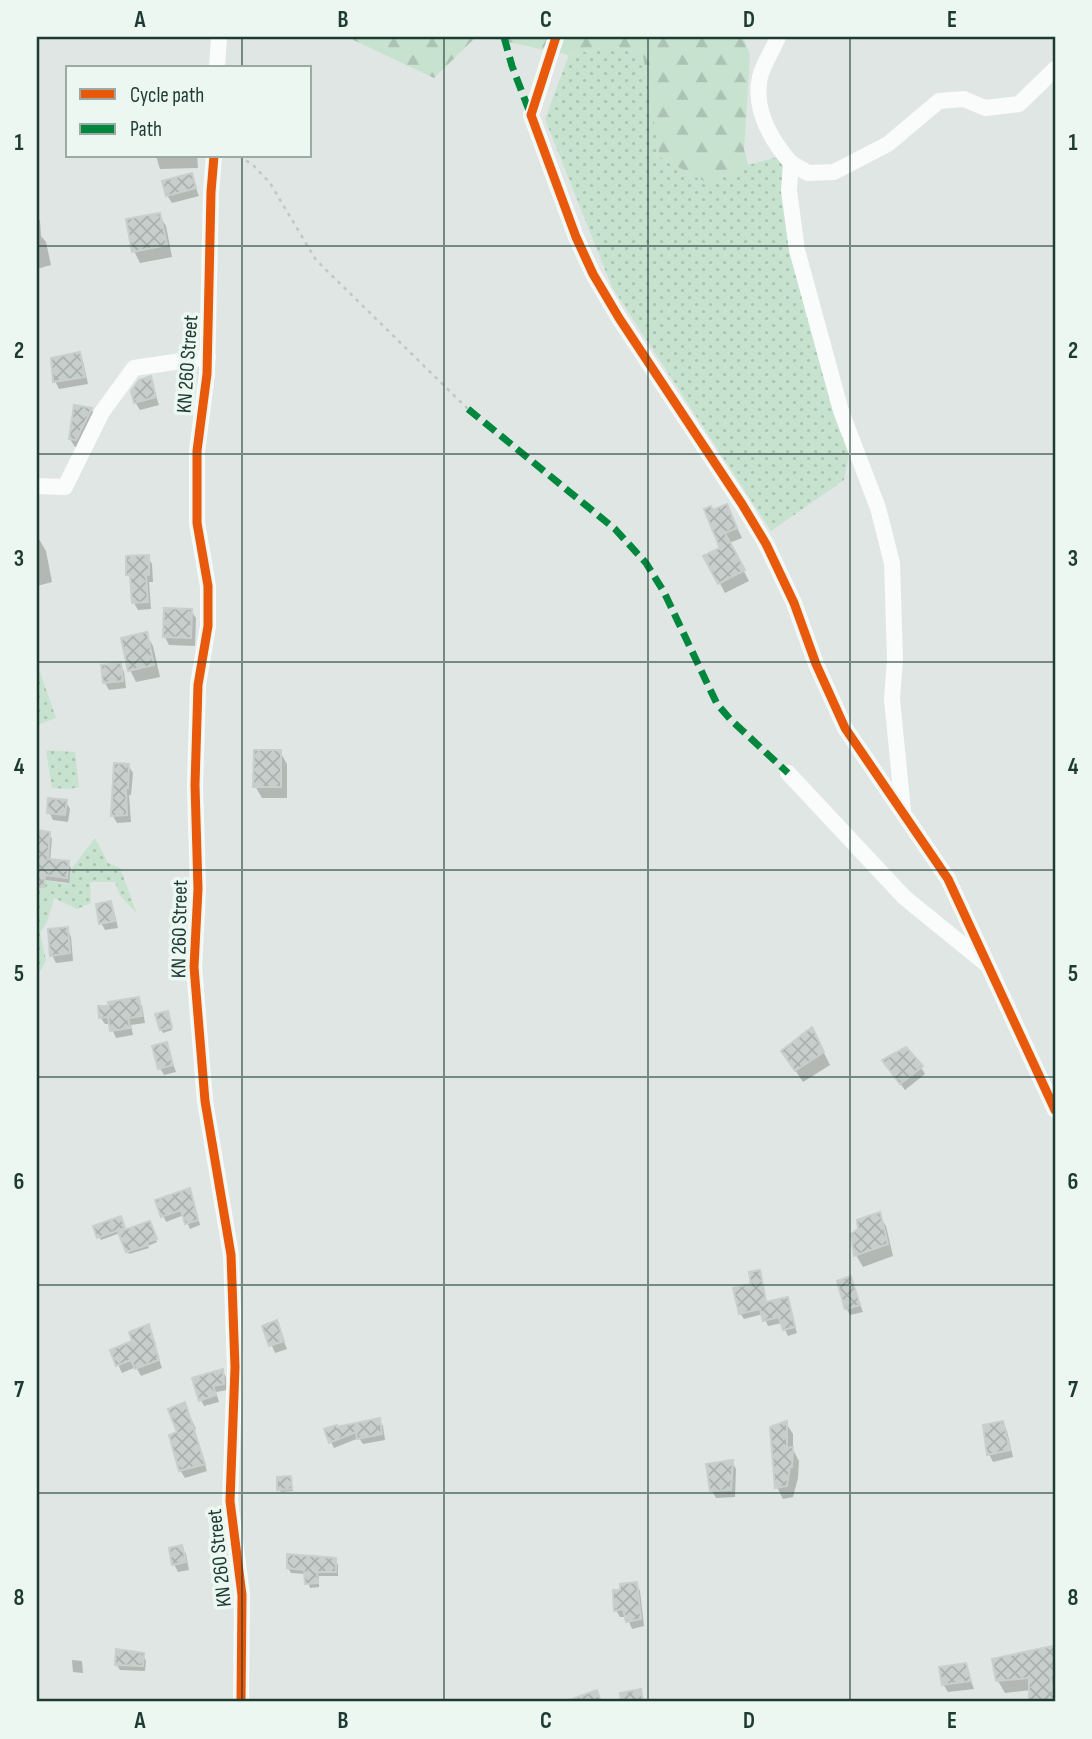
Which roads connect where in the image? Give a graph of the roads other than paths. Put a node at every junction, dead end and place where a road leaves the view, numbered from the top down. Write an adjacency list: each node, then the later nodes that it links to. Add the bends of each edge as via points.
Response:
1 (219, 37): 4 (street)
2 (556, 37): 11 (street, via 531,115 576,237 619,318 760,534 845,728)
3 (778, 37): 7 (street, via 760,77 760,107 772,140)
4 (217, 66)
5 (1055, 69): 7 (street, via 1019,104 985,108 964,99 939,101 888,144 834,172 808,173)
6 (214, 158): 8 (street, KN 260 Street)
7 (791, 163): 11 (street, via 789,191 797,250 841,411 878,508 892,563 892,699)
8 (208, 357): 9 (street, via 135,368 102,412 65,487); 14 (street, KN 260 Street, via 197,451 197,523 208,612 198,698 194,967 205,1101 231,1255 235,1367 230,1501 242,1595)
9 (37, 486)
10 (788, 773): 12 (street, via 904,897)
11 (903, 812): 12 (street, via 948,879)
12 (990, 967): 13 (street)
13 (1055, 1110)
14 (241, 1702)

